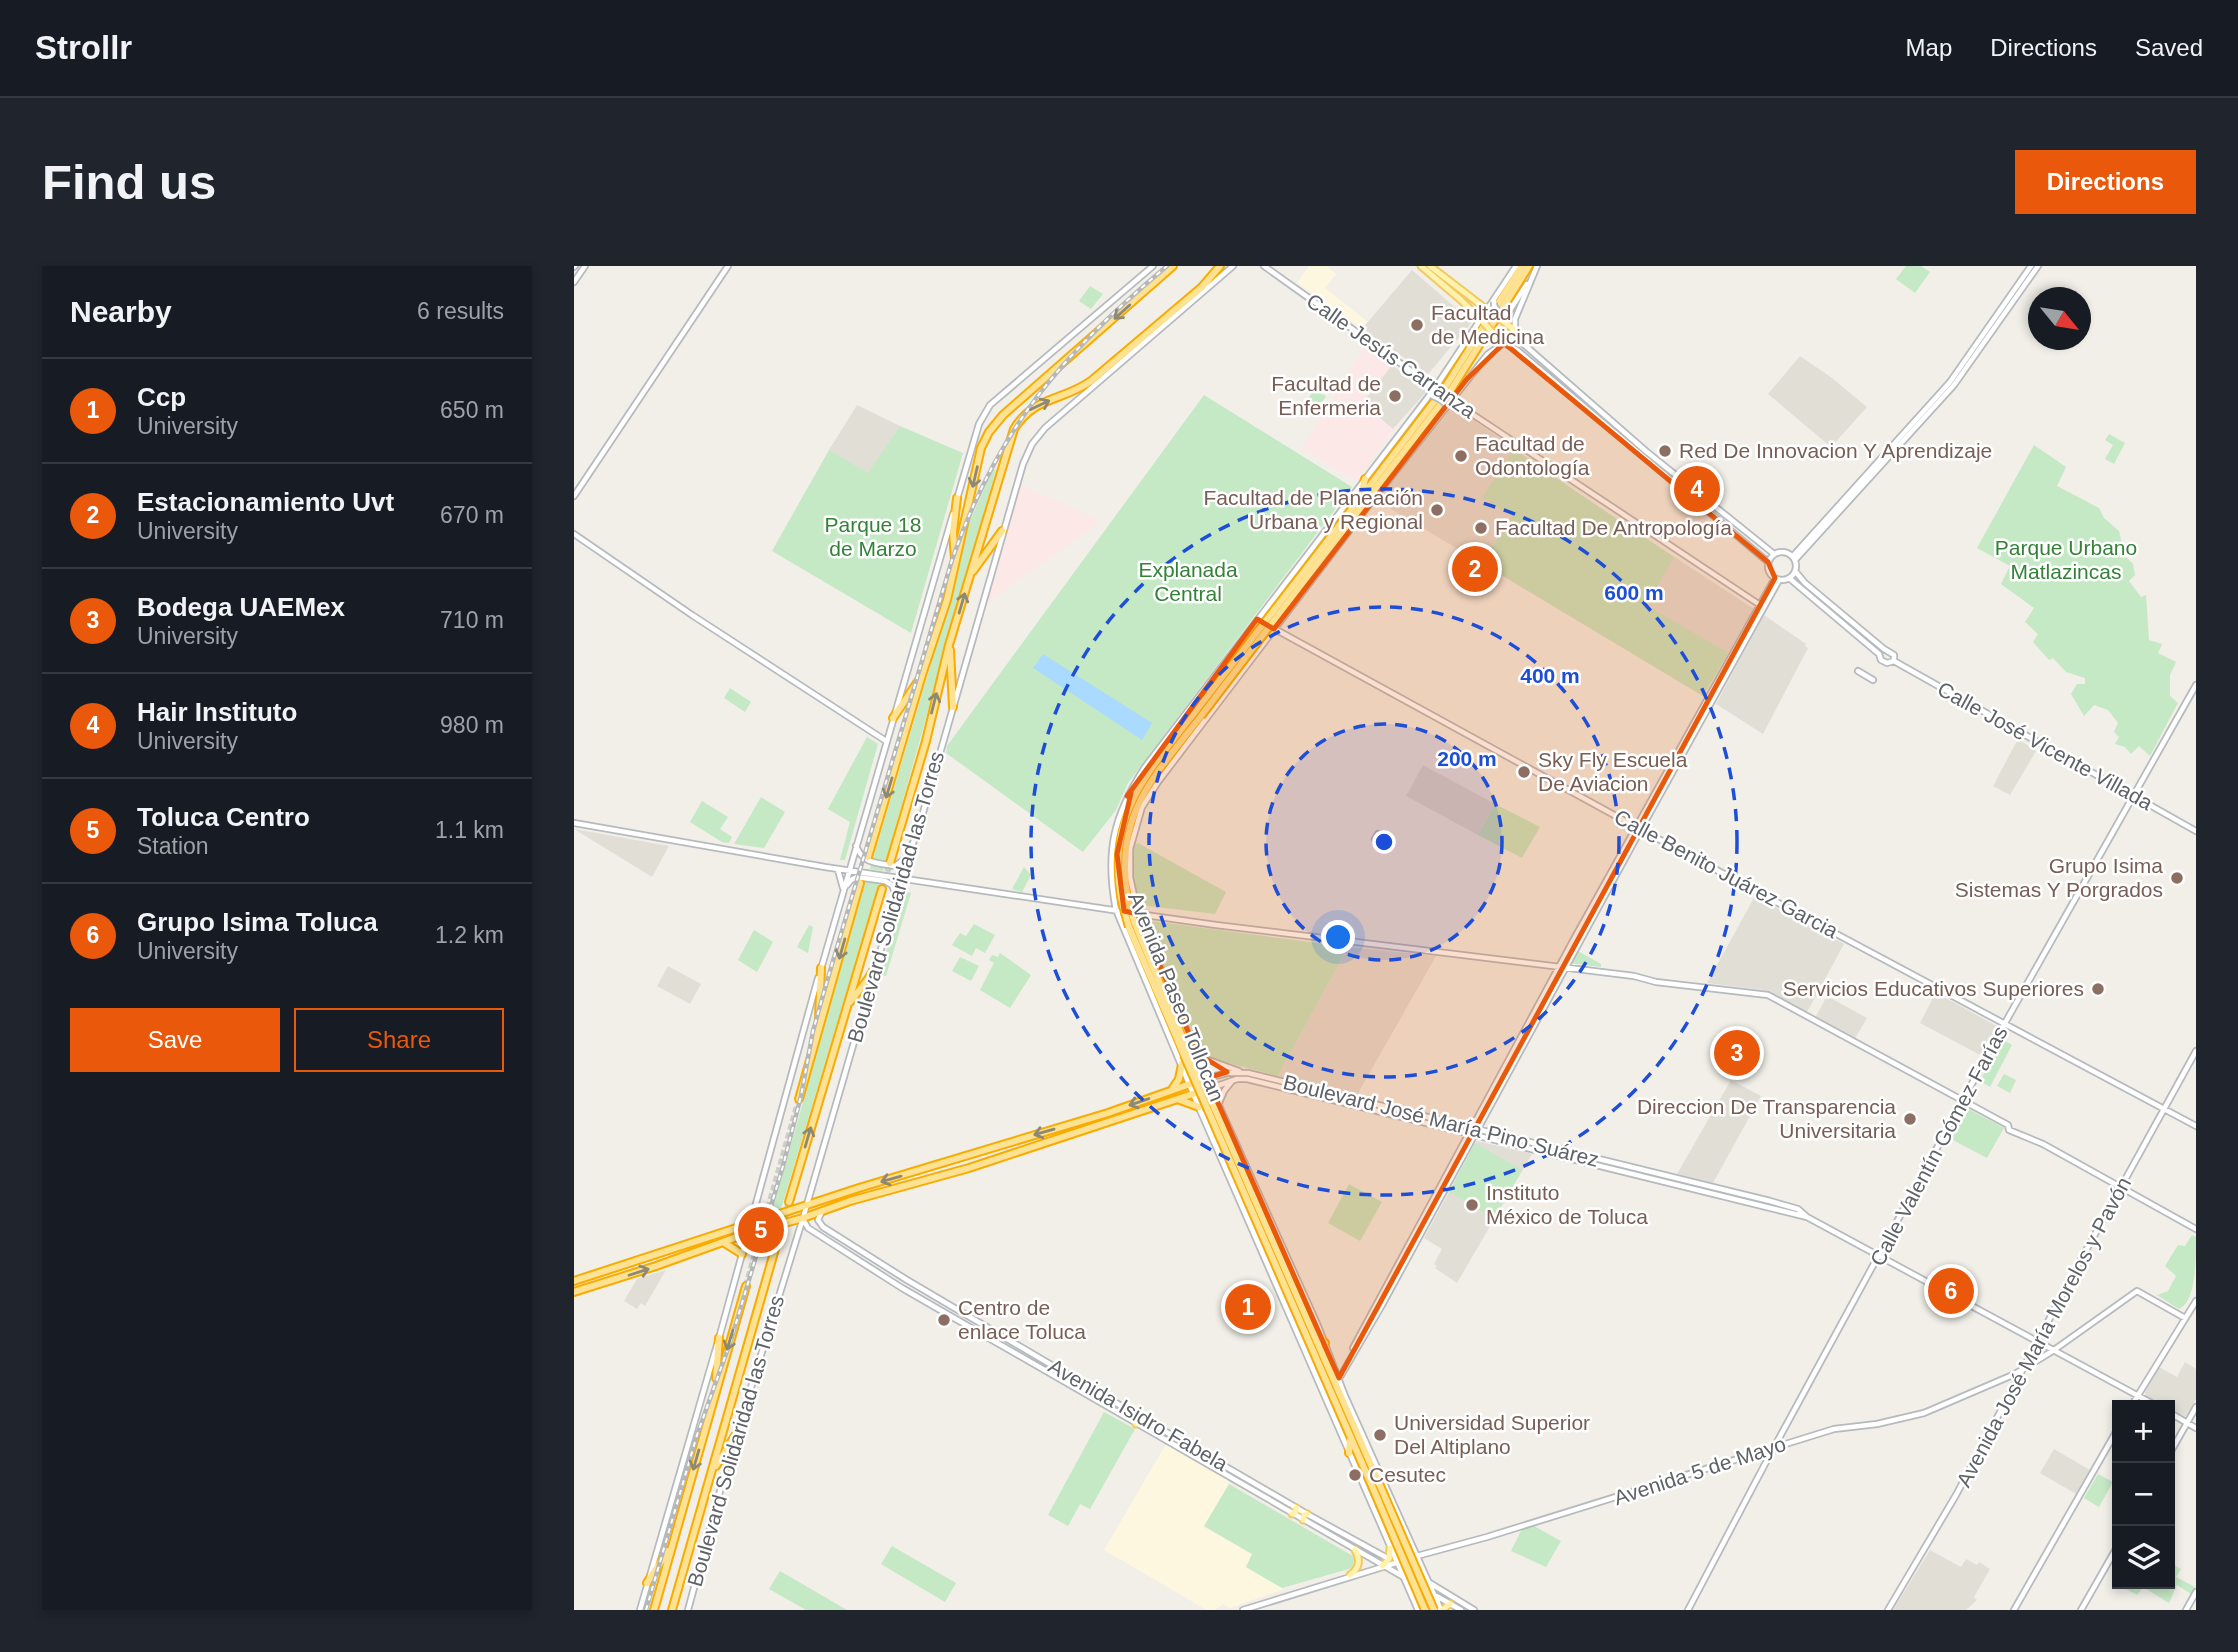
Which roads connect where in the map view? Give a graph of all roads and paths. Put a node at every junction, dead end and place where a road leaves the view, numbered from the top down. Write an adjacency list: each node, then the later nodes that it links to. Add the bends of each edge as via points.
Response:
1 (585, 266): 17 (main road)
2 (728, 266): 28 (main road)
3 (1153, 266): 29 (main road, via 989,405)
4 (1173, 266): 37 (highway, Boulevard Solidaridad las Torres, one-way to 37, via 993,426 981,448)
5 (1220, 266): 40 (highway, Boulevard Solidaridad las Torres, one-way to 5, via 1008,443 1022,417 1033,407 1091,380 1202,288)
6 (1233, 266): 33 (main road, Boulevard Solidaridad las Torres, via 1037,437 1023,464)
7 (1264, 266): 22 (main road, Calle Jesús Carranza)
8 (1421, 266): 19 (main road)
9 (1430, 266): 18 (main road)
10 (1516, 266): 16 (main road, bridge, via 1494,302 1497,310 1508,313); 18 (main road, Avenida Paseo Tollocan)
11 (1522, 266): 30 (highway, Avenida Paseo Tollocan, via 1444,389)
12 (1529, 266): 32 (highway, Avenida Paseo Tollocan, via 1449,393)
13 (1537, 266): 16 (main road, Avenida Paseo Tollocan)
14 (2031, 266): 36 (main road, via 1950,382)
15 (2038, 266): 36 (main road, via 1954,385)
16 (1531, 278): 20 (main road, Avenida Paseo Tollocan)
17 (574, 282)
18 (1488, 311): 19 (main road, Avenida Paseo Tollocan); 20 (main road, bridge)
19 (1482, 322): 21 (main road, bridge); 22 (main road, Avenida Paseo Tollocan)
20 (1515, 331): 21 (main road, Avenida Paseo Tollocan); 26 (main road, via 1541,362)
21 (1504, 343): 24 (main road, Avenida Paseo Tollocan, via 1488,354); 26 (main road)
22 (1435, 388): 23 (main road, Avenida Paseo Tollocan); 24 (main road, Calle Jesús Carranza, bridge)
23 (1431, 395): 25 (main road, bridge); 27 (main road, Avenida Paseo Tollocan)
24 (1451, 400): 25 (main road, Avenida Paseo Tollocan); 45 (main road, Calle Jesús Carranza)
25 (1447, 407): 31 (main road, Avenida Paseo Tollocan)
26 (1604, 419): 35 (main road); 38 (main road)
27 (1365, 478): 30 (highway); 44 (main road, Avenida Paseo Tollocan)
28 (574, 496)
29 (957, 498): 37 (highway); 58 (main road)
30 (1359, 499): 42 (highway, Avenida Paseo Tollocan)
31 (1365, 510): 32 (highway); 46 (main road, Avenida Paseo Tollocan)
32 (1354, 515): 42 (highway, Avenida Paseo Tollocan)
33 (1002, 531): 40 (highway); 56 (main road, Boulevard Solidaridad las Torres)
34 (574, 534): 59 (main road)
35 (1774, 554): 36 (main road, via 1784,551); 38 (main road)
36 (1794, 558): 39 (main road)
37 (956, 562): 53 (highway, Boulevard Solidaridad las Torres)
38 (1768, 562): 43 (main road)
39 (1795, 571): 41 (main road); 50 (main road)
40 (969, 576): 49 (highway, Boulevard Solidaridad las Torres, one-way to 40)
41 (1789, 578): 43 (main road); 50 (main road)
42 (1302, 579): 57 (highway, Avenida Paseo Tollocan, bridge)
43 (1777, 579): 45 (main road)
44 (1268, 605): 46 (main road, via 1270,615); 47 (main road, Avenida Paseo Tollocan)
45 (1761, 606): 67 (main road)
46 (1284, 617): 48 (main road, Avenida Paseo Tollocan)
47 (1257, 619): 48 (main road, Calle Benito Juárez Garcia); 64 (main road, Avenida Paseo Tollocan)
48 (1274, 629): 61 (main road, Avenida Paseo Tollocan); 67 (main road, Calle Benito Juárez Garcia)
49 (950, 645): 56 (highway); 72 (highway, Boulevard Solidaridad las Torres, one-way to 49)
50 (1881, 652): 51 (main road, via 1893,653); 51 (main road, Calle José Vicente Villada, via 1881,660)
51 (1894, 661): 63 (main road, Calle José Vicente Villada)
52 (1858, 671): 54 (main road)
53 (922, 675): 58 (highway); 71 (highway, Boulevard Solidaridad las Torres, one-way to 71)
54 (1873, 680)
55 (2196, 685): 63 (main road, Calle Valentín Gómez Farías)
56 (953, 707): 70 (main road, Boulevard Solidaridad las Torres)
57 (1198, 714): 60 (highway, Avenida Paseo Tollocan); 62 (highway, Avenida Paseo Tollocan)
58 (893, 718): 59 (main road)
59 (886, 741): 69 (main road)
60 (1161, 767): 61 (highway); 80 (highway, Avenida Paseo Tollocan, via 1138,802 1127,833)
61 (1158, 782): 82 (main road, Avenida Paseo Tollocan, via 1142,807 1132,841 1130,877)
62 (1138, 789): 64 (highway); 65 (highway, Avenida Paseo Tollocan)
63 (2134, 796): 68 (main road, Calle José Vicente Villada); 88 (main road, Calle Valentín Gómez Farías)
64 (1125, 798): 65 (highway); 81 (main road, Avenida Paseo Tollocan, via 1111,854)
65 (1127, 811): 80 (highway, Avenida Paseo Tollocan, via 1117,854 1118,884)
66 (574, 823): 73 (main road)
67 (1638, 828): 84 (main road); 86 (main road); 88 (main road, Calle Benito Juárez Garcia)
68 (2196, 831)
69 (856, 845): 70 (main road, via 862,857 872,862 895,866); 74 (main road)
70 (908, 856): 75 (main road, Boulevard Solidaridad las Torres)
71 (868, 857)
72 (890, 863)
73 (838, 869): 74 (main road); 77 (main road)
74 (849, 871): 75 (main road); 77 (main road)
75 (902, 879): 79 (main road, Boulevard Solidaridad las Torres); 81 (main road)
76 (860, 883): 89 (highway, Boulevard Solidaridad las Torres, one-way to 89)
77 (844, 889): 79 (main road, via 853,878 867,878 888,883); 85 (main road)
78 (882, 889): 87 (highway, Boulevard Solidaridad las Torres)
79 (897, 896): 83 (main road, Boulevard Solidaridad las Torres)
80 (1125, 901): 91 (highway, Avenida Paseo Tollocan, bridge)
81 (1116, 910): 82 (main road); 93 (main road, Avenida Paseo Tollocan)
82 (1138, 914): 84 (main road); 91 (main road, Avenida Paseo Tollocan)
83 (877, 964): 87 (highway); 111 (main road, Boulevard Solidaridad las Torres)
84 (1559, 967): 86 (main road); 107 (main road)
85 (821, 968): 89 (highway); 116 (main road)
86 (1566, 968): 103 (main road, via 1768,995); 107 (main road)
87 (844, 1014): 110 (highway, Boulevard Solidaridad las Torres, one-way to 87)
88 (2005, 1023): 103 (main road, Calle Valentín Gómez Farías); 105 (main road, Calle Benito Juárez Garcia)
89 (817, 1036): 101 (highway, Boulevard Solidaridad las Torres)
90 (2196, 1051): 105 (main road, Avenida José María Morelos y Pavón)
91 (1190, 1054): 92 (main road); 104 (highway, Avenida Paseo Tollocan, bridge)
92 (1201, 1059): 93 (main road, via 1194,1071); 94 (main road); 95 (main road, Avenida Paseo Tollocan)
93 (1183, 1067): 97 (main road, Avenida Paseo Tollocan); 99 (highway)
94 (1240, 1072): 95 (main road, Boulevard José María Pino Suárez); 107 (main road, Boulevard José María Pino Suárez)
95 (1207, 1078): 97 (highway, Boulevard José María Pino Suárez); 98 (main road, Avenida Paseo Tollocan)
96 (1234, 1080): 98 (main road, Boulevard José María Pino Suárez); 104 (main road); 107 (main road, Boulevard José María Pino Suárez, via 1247,1079)
97 (1189, 1083): 99 (highway, Boulevard José María Pino Suárez); 100 (main road, Avenida Paseo Tollocan)
98 (1211, 1088): 100 (highway, Boulevard José María Pino Suárez); 104 (main road, Avenida Paseo Tollocan)
99 (1169, 1091): 111 (highway, Boulevard José María Pino Suárez, one-way to 111)
100 (1193, 1094): 102 (highway, Boulevard José María Pino Suárez); 104 (main road, Avenida Paseo Tollocan)
101 (799, 1099)
102 (1174, 1100): 104 (highway); 113 (highway, Boulevard José María Pino Suárez, via 969,1168)
103 (1964, 1101): 108 (main road); 124 (main road, Calle Valentín Gómez Farías)
104 (1210, 1107): 121 (main road, Avenida Paseo Tollocan); 123 (highway, Avenida Paseo Tollocan); 125 (highway, Avenida Paseo Tollocan)
105 (2164, 1108): 106 (main road, Calle Benito Juárez Garcia); 108 (main road, Avenida José María Morelos y Pavón)
106 (2196, 1126)
107 (1474, 1132): 109 (main road, Boulevard José María Pino Suárez); 112 (main road, Boulevard José María Pino Suárez); 137 (main road)
108 (2121, 1187): 117 (main road); 133 (main road, Avenida José María Morelos y Pavón)
109 (1770, 1201): 112 (main road); 114 (main road, Boulevard José María Pino Suárez, via 1801,1210)
110 (789, 1202)
111 (806, 1206): 115 (main road, Boulevard Solidaridad las Torres); 116 (highway, Boulevard José María Pino Suárez)
112 (1768, 1209): 114 (main road, Boulevard José María Pino Suárez)
113 (823, 1210): 115 (highway); 147 (main road, Avenida Isidro Fabela, via 818,1219 823,1227)
114 (1807, 1217): 124 (main road)
115 (803, 1218): 118 (highway); 149 (main road, Avenida Isidro Fabela, via 808,1228 902,1288); 152 (main road, Boulevard Solidaridad las Torres)
116 (750, 1224): 118 (main road); 126 (highway, Boulevard José María Pino Suárez)
117 (2196, 1229)
118 (748, 1233): 120 (highway); 122 (main road)
119 (779, 1236): 158 (highway, Boulevard Solidaridad las Torres)
120 (723, 1242): 122 (highway); 128 (highway, one-way to 120)
121 (1284, 1249): 125 (highway); 134 (main road, Avenida Paseo Tollocan)
122 (742, 1254): 132 (main road)
123 (1267, 1254): 138 (main road, Avenida Paseo Tollocan); 140 (highway, Avenida Paseo Tollocan)
124 (1880, 1256): 133 (main road); 156 (main road, Calle Valentín Gómez Farías)
125 (1283, 1262): 131 (highway, Avenida Paseo Tollocan)
126 (574, 1281)
127 (746, 1286): 139 (highway, Boulevard Solidaridad las Torres, one-way to 139)
128 (574, 1292)
129 (2196, 1301): 130 (main road)
130 (2185, 1318): 135 (main road, Avenida 5 de Mayo, via 2137,1291); 141 (main road)
131 (1310, 1329): 134 (highway); 140 (highway, Avenida Paseo Tollocan)
132 (719, 1338): 139 (highway); 175 (main road)
133 (2038, 1342): 135 (main road); 136 (main road, Avenida José María Morelos y Pavón)
134 (1325, 1343): 137 (main road, Avenida Paseo Tollocan)
135 (2054, 1350): 136 (main road, Avenida 5 de Mayo); 141 (main road)
136 (2021, 1371): 156 (main road, Avenida 5 de Mayo, via 1924,1413 1834,1429); 190 (main road, Avenida José María Morelos y Pavón)
137 (1339, 1378): 140 (highway); 145 (main road, Avenida Paseo Tollocan)
138 (1322, 1390): 140 (highway); 157 (main road, Avenida Paseo Tollocan)
139 (714, 1394): 165 (highway, Boulevard Solidaridad las Torres, one-way to 165)
140 (1336, 1396): 151 (highway, Avenida Paseo Tollocan); 153 (highway, Avenida Paseo Tollocan)
141 (2138, 1396): 142 (main road); 143 (main road)
142 (2135, 1400)
143 (2146, 1400)
144 (2196, 1407): 148 (main road)
145 (1354, 1416): 151 (highway); 164 (main road, Avenida Paseo Tollocan)
146 (2175, 1416): 148 (main road)
147 (1145, 1420): 149 (main road); 160 (main road, Avenida Isidro Fabela)
148 (2187, 1423): 150 (main road); 155 (main road)
149 (1136, 1424): 161 (main road, Avenida Isidro Fabela)
150 (2196, 1428)
151 (1355, 1429): 159 (highway, Avenida Paseo Tollocan)
152 (738, 1431): 158 (highway); 184 (main road, Boulevard Solidaridad las Torres)
153 (1351, 1438): 157 (highway); 159 (highway, Avenida Paseo Tollocan)
154 (2112, 1439): 191 (main road)
155 (2175, 1444)
156 (1774, 1447): 168 (main road, Avenida 5 de Mayo); 189 (main road, Calle Valentín Gómez Farías)
157 (1349, 1452): 166 (main road, Avenida Paseo Tollocan)
158 (711, 1474): 183 (highway, Boulevard Solidaridad las Torres)
159 (1375, 1484): 180 (highway, Avenida Paseo Tollocan, bridge); 186 (highway, Avenida Paseo Tollocan, bridge)
160 (1296, 1508): 161 (main road); 162 (main road, Avenida Isidro Fabela)
161 (1292, 1514): 163 (main road, Avenida Isidro Fabela)
162 (1307, 1514): 163 (main road); 170 (main road, Avenida Isidro Fabela)
163 (1303, 1521): 167 (main road, Avenida Isidro Fabela)
164 (1409, 1536): 166 (main road, via 1401,1548); 168 (main road, Avenida Paseo Tollocan)
165 (671, 1547): 175 (highway); 182 (highway, Boulevard Solidaridad las Torres)
166 (1390, 1547): 170 (main road); 171 (main road, Avenida Paseo Tollocan)
167 (1355, 1550): 172 (main road, Avenida Isidro Fabela); 173 (main road, via 1358,1566)
168 (1417, 1556): 171 (main road, Avenida 5 de Mayo); 176 (main road, Avenida Paseo Tollocan)
169 (2112, 1556): 192 (main road)
170 (1389, 1559): 171 (main road, Avenida Isidro Fabela); 172 (main road)
171 (1397, 1562): 172 (main road, Avenida 5 de Mayo); 174 (main road, Avenida Paseo Tollocan); 176 (main road, Avenida Isidro Fabela)
172 (1382, 1566): 173 (main road, Avenida 5 de Mayo); 174 (main road, Avenida Isidro Fabela)
173 (1350, 1576): 185 (main road, Avenida 5 de Mayo)
174 (1404, 1577): 178 (main road, Avenida Isidro Fabela); 186 (main road, Avenida Paseo Tollocan)
175 (647, 1583): 181 (main road)
176 (1430, 1585): 178 (main road, Avenida Paseo Tollocan); 188 (main road, Avenida Isidro Fabela)
177 (2196, 1592): 193 (main road)
178 (1434, 1594): 179 (main road, Avenida Isidro Fabela); 180 (main road, Avenida Paseo Tollocan)
179 (1450, 1604): 180 (main road); 187 (main road, Avenida Isidro Fabela)
180 (1439, 1609): 186 (main road, via 1429,1603)
181 (640, 1610)
182 (654, 1610)
183 (672, 1610)
184 (688, 1610)
185 (1243, 1610)
186 (1421, 1610)
187 (1461, 1610)
188 (1474, 1610)
189 (1688, 1610)
190 (1888, 1610)
191 (2014, 1610)
192 (2081, 1610)
193 (2186, 1610)

